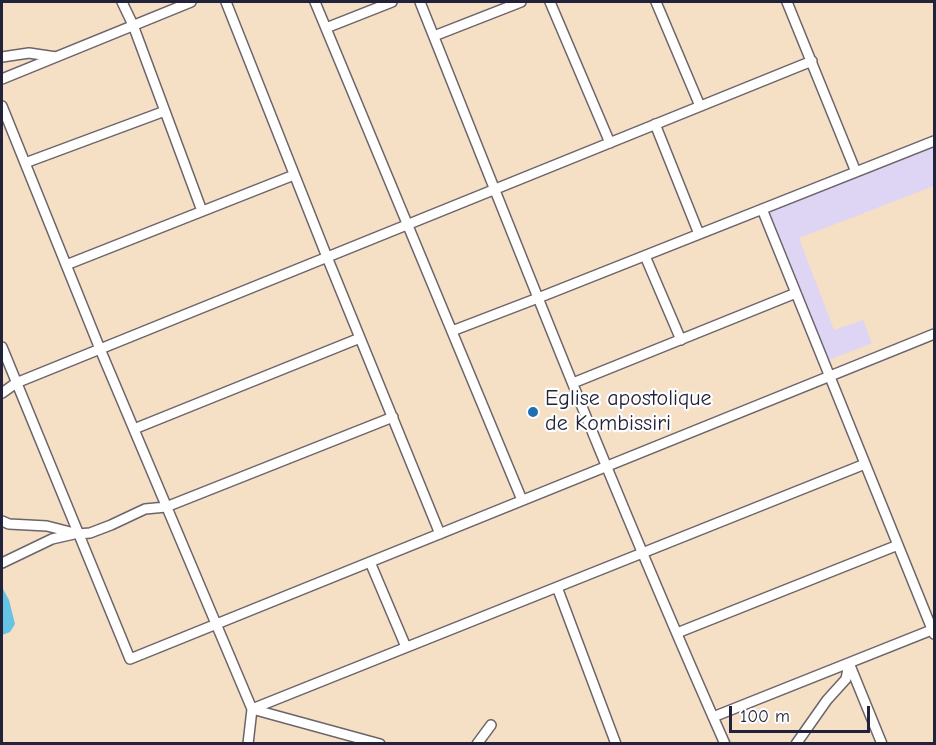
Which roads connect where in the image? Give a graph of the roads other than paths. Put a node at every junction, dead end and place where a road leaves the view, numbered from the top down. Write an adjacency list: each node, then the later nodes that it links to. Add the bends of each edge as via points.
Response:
1 (122, 2): 11 (street)
2 (191, 2): 11 (street)
3 (226, 2): 26 (street)
4 (315, 2): 12 (street)
5 (392, 2): 12 (street)
6 (420, 2): 13 (street)
7 (521, 2): 13 (street)
8 (550, 2): 23 (street)
9 (656, 2): 19 (street)
10 (788, 2): 16 (street)
11 (133, 26): 15 (street); 20 (street)
12 (326, 28): 30 (street)
13 (434, 36): 27 (street)
14 (2, 57): 15 (street, via 29,53)
15 (56, 57): 17 (street)
16 (812, 61): 19 (street); 25 (street)
17 (2, 79)
18 (2, 106): 24 (street)
19 (700, 106): 21 (street)
20 (165, 111): 24 (street); 29 (street)
21 (655, 124): 23 (street); 31 (street)
22 (934, 141): 25 (street)
23 (610, 143): 27 (street)
24 (25, 163): 34 (street)
25 (856, 172): 28 (street)
26 (294, 175): 29 (street); 33 (street)
27 (495, 189): 30 (street); 36 (street)
28 (762, 209): 31 (street); 35 (street)
29 (202, 211): 34 (street)
30 (408, 224): 33 (street); 37 (street)
31 (699, 234): 32 (street)
32 (645, 256): 36 (street); 40 (street)
33 (327, 257): 39 (street); 42 (street)
34 (66, 265): 42 (street)
35 (796, 293): 40 (street); 43 (street)
36 (538, 298): 37 (street); 45 (street)
37 (452, 331): 51 (street)
38 (934, 334): 43 (street)
39 (360, 338): 47 (street); 48 (street)
40 (681, 340): 45 (street)
41 (2, 347): 44 (street)
42 (100, 349): 44 (street); 48 (street)
43 (830, 376): 49 (street); 50 (street)
44 (16, 383): 46 (street); 54 (street)
45 (573, 383): 50 (street)
46 (2, 393)
47 (393, 417): 52 (street); 55 (street)
48 (134, 429): 52 (street)
49 (865, 464): 56 (street); 57 (street)
50 (608, 466): 51 (street); 57 (street)
51 (522, 500): 55 (street)
52 (166, 507): 54 (street, via 145,509 90,533); 61 (street)
53 (2, 521): 54 (street)
54 (78, 534): 59 (street, via 52,539); 61 (street, via 130,659)
55 (440, 534): 58 (street)
56 (898, 546): 62 (street); 63 (street)
57 (643, 552): 60 (street); 63 (street)
58 (370, 562): 61 (street); 64 (street)
59 (2, 563)
60 (557, 587): 64 (street); 72 (street)
61 (216, 624): 66 (street)
62 (934, 631): 65 (street)
63 (677, 633): 67 (street)
64 (406, 647): 66 (street)
65 (849, 663): 67 (street); 74 (street, via 846,679); 75 (street)
66 (252, 709): 69 (street); 70 (street)
67 (713, 717): 73 (street)
68 (491, 725): 71 (street)
69 (249, 744)
70 (380, 744)
71 (477, 744)
72 (616, 744)
73 (725, 744)
74 (796, 744)
75 (882, 744)

